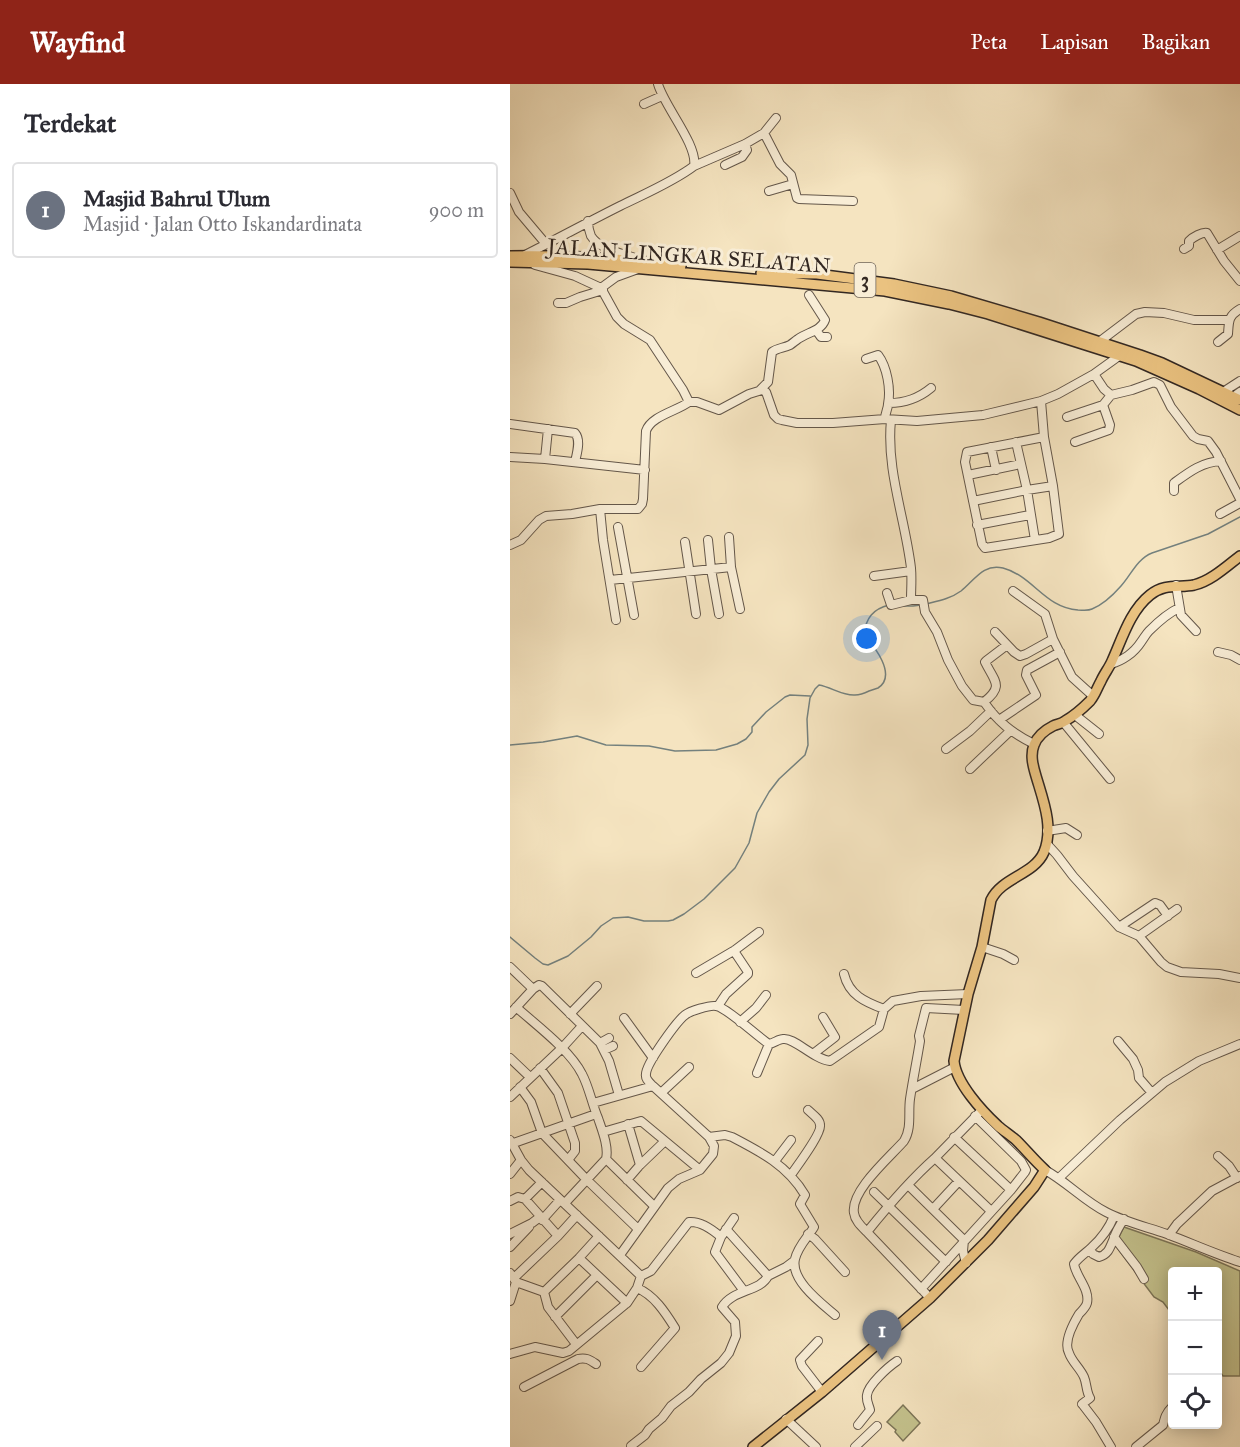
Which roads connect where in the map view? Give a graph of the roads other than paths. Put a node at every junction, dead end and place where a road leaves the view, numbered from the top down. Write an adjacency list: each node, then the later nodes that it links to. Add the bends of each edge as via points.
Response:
1 (658, 84): 2 (street)
2 (662, 96): 3 (street); 8 (street, via 690,145)
3 (644, 104)
4 (776, 118): 5 (street)
5 (764, 133): 6 (street); 9 (street)
6 (745, 144): 7 (street, via 744,155); 8 (street)
7 (725, 165)
8 (694, 166): 13 (street)
9 (793, 184): 10 (street); 12 (street, via 799,199)
10 (769, 191)
11 (510, 193): 15 (street, via 519,212)
12 (853, 201)
13 (588, 221): 15 (street); 21 (street, via 591,235 599,243)
14 (1240, 236): 17 (street)
15 (546, 244): 19 (street)
16 (1184, 249): 17 (street, via 1191,238 1206,232)
17 (1217, 250): 22 (street)
18 (510, 256): 19 (main road, JALAN LINGKAR SELATAN / 3)
19 (524, 259): 20 (main road, JALAN LINGKAR SELATAN / 3); 21 (main road, JALAN LINGKAR SELATAN / 3); 23 (street)
20 (510, 262)
21 (641, 264): 23 (street); 25 (main road, JALAN LINGKAR SELATAN / 3, via 817,274 894,284)
22 (1238, 275)
23 (602, 289): 26 (street); 44 (street, via 617,317 650,340)
24 (809, 295): 29 (street, via 825,320)
25 (950, 300): 31 (main road, JALAN LINGKAR SELATAN / 3); 33 (main road, JALAN LINGKAR SELATAN / 3)
26 (558, 303)
27 (1240, 309): 28 (street)
28 (1229, 320): 31 (street, via 1145,312 1136,314); 32 (street, via 1228,334)
29 (816, 330): 30 (street, via 821,337); 40 (street, via 772,352 768,381)
30 (827, 337)
31 (1099, 342): 42 (main road, JALAN LINGKAR SELATAN / 3, via 1162,363)
32 (1218, 342)
33 (1119, 356): 35 (street); 36 (main road, JALAN LINGKAR SELATAN / 3)
34 (866, 359): 45 (street, via 878,355 882,361)
35 (1094, 374): 41 (street); 43 (street)
36 (1172, 376): 38 (street); 47 (main road, JALAN LINGKAR SELATAN / 3)
37 (1240, 381): 42 (street, via 1235,383)
38 (1160, 385): 41 (street, via 1152,383); 58 (street, via 1195,438 1210,444)
39 (931, 388): 45 (street, via 902,403)
40 (760, 390): 44 (street, via 719,410); 49 (street, via 766,392 774,415 782,420 832,423)
41 (1111, 395): 46 (street)
42 (1234, 395)
43 (1041, 401): 49 (street, via 974,416 917,421); 52 (street)
44 (689, 402): 61 (street, via 648,425)
45 (889, 403): 49 (street)
46 (1103, 405): 48 (street); 54 (street, via 1109,430)
47 (1240, 410)
48 (1067, 417)
49 (888, 419): 83 (street, via 897,500)
50 (510, 424): 51 (street)
51 (548, 429): 57 (street); 59 (street, via 577,434)
52 (1044, 437): 53 (street); 64 (street)
53 (1016, 442): 55 (street); 60 (street)
54 (1075, 442)
55 (991, 447): 62 (street); 63 (street, via 967,452)
56 (510, 457): 57 (street)
57 (545, 459): 59 (street)
58 (1221, 461): 66 (street, via 1204,463 1174,483); 68 (street)
59 (576, 462): 61 (street)
60 (1021, 464): 62 (street); 65 (street)
61 (645, 470): 69 (street, via 640,507)
62 (996, 470): 63 (street)
63 (968, 476): 67 (street)
64 (1053, 486): 65 (street); 76 (street, via 1059,534)
65 (1027, 490): 67 (street); 71 (street)
66 (1174, 491)
67 (973, 501): 72 (street)
68 (1240, 501): 70 (street)
69 (600, 509): 78 (street, via 543,517 521,540); 86 (street)
70 (1220, 514)
71 (1030, 515): 72 (street); 76 (street)
72 (977, 525): 76 (street, via 987,549)
73 (618, 527): 85 (street)
74 (729, 537): 80 (street)
75 (708, 540): 81 (street)
76 (1035, 540)
77 (685, 542): 82 (street)
78 (510, 545)
79 (1240, 556): 87 (main road, via 1204,581 1192,586)
80 (731, 567): 81 (street); 92 (street)
81 (711, 569): 82 (street); 94 (street)
82 (690, 571): 85 (street); 93 (street)
83 (911, 571): 84 (street); 90 (street)
84 (874, 576)
85 (628, 578): 86 (street); 95 (street)
86 (610, 580): 96 (street)
87 (1176, 585): 91 (street); 104 (main road, via 1145,599 1128,624)
88 (1013, 591): 99 (street, via 1045,614)
89 (887, 592): 90 (street, via 891,604)
90 (911, 600): 106 (street, via 922,599 962,686 971,699)
91 (1179, 608): 98 (street); 104 (street, via 1160,621 1125,658)
92 (740, 609)
93 (696, 614)
94 (719, 614)
95 (634, 615)
96 (616, 620)
97 (995, 632): 100 (street)
98 (1196, 632)
99 (1053, 639): 100 (street, via 1023,656); 101 (street)
100 (1007, 645): 106 (street, via 985,662 997,687)
101 (1060, 652): 105 (street, via 1072,677); 109 (street, via 1027,670 1036,695)
102 (1218, 652): 103 (street)
103 (1240, 660)
104 (1111, 663): 105 (main road)
105 (1093, 696): 108 (main road)
106 (984, 702): 107 (street)
107 (991, 711): 109 (street); 114 (street)
108 (1075, 715): 110 (main road); 112 (street)
109 (999, 720): 111 (street)
110 (1064, 723): 113 (main road, via 1048,729); 116 (street)
111 (1010, 731): 113 (street); 115 (street)
112 (1099, 734)
113 (1034, 744): 117 (main road, via 1032,763 1047,813)
114 (946, 749)
115 (970, 769)
116 (1110, 779)
117 (1047, 831): 118 (street, via 1066,828); 119 (main road)
118 (1077, 835)
119 (1047, 844): 122 (street); 125 (main road, via 1034,865 993,895)
120 (1177, 909): 121 (street)
121 (1168, 916): 122 (street, via 1155,903); 124 (street)
122 (1119, 927): 124 (street)
123 (759, 932): 126 (street)
124 (1139, 936): 131 (street, via 1161,962 1175,971)
125 (982, 947): 127 (street); 134 (main road)
126 (735, 950): 129 (street); 136 (street, via 748,974)
127 (1014, 960)
128 (510, 968): 133 (street)
129 (696, 973)
130 (844, 974): 138 (street, via 847,984 860,998)
131 (1240, 978)
132 (597, 986): 140 (street)
133 (533, 989): 137 (street); 140 (street, via 542,986)
134 (968, 994): 138 (street, via 897,1000); 139 (main road)
135 (766, 995): 143 (street)
136 (718, 1006): 143 (street); 154 (street, via 683,1016)
137 (513, 1009): 151 (street)
138 (884, 1009): 152 (street, via 879,1027 832,1060)
139 (964, 1010): 156 (main road); 162 (street, via 926,1008)
140 (570, 1014): 144 (street)
141 (823, 1017): 152 (street, via 835,1037)
142 (624, 1018): 154 (street)
143 (740, 1022): 147 (street)
144 (582, 1026): 150 (street); 151 (street)
145 (609, 1038): 150 (street)
146 (1119, 1041): 164 (street)
147 (770, 1044): 152 (street, via 790,1040); 158 (street)
148 (1240, 1044): 164 (street, via 1190,1066)
149 (613, 1046): 150 (street)
150 (602, 1047): 165 (street)
151 (562, 1048): 157 (street); 167 (street, via 583,1074)
152 (813, 1054)
153 (510, 1058): 159 (street)
154 (653, 1058): 161 (street, via 646,1076)
155 (689, 1067): 163 (street)
156 (955, 1067): 162 (street); 169 (main road)
157 (540, 1068): 159 (street); 171 (street, via 555,1087)
158 (757, 1073)
159 (530, 1077): 160 (street)
160 (520, 1086): 166 (street); 174 (street, via 531,1102)
161 (653, 1086): 163 (street); 165 (street)
162 (912, 1089): 216 (street, via 907,1136 860,1189 855,1200 854,1216)
163 (660, 1093): 175 (street)
164 (1152, 1093): 192 (street)
165 (619, 1095): 167 (street)
166 (510, 1097)
167 (593, 1103): 170 (street)
168 (808, 1110): 190 (street, via 820,1127)
169 (979, 1113): 176 (street); 188 (main road); 198 (street, via 1024,1164 1025,1173)
170 (596, 1114): 171 (street); 173 (street)
171 (569, 1123): 174 (street); 184 (street, via 575,1147)
172 (628, 1124): 173 (street); 178 (street, via 641,1121); 186 (street)
173 (603, 1132): 182 (street)
174 (542, 1133): 179 (street); 184 (street)
175 (709, 1137): 185 (street, via 732,1137); 187 (street, via 714,1149)
176 (954, 1137): 181 (street); 198 (street)
177 (791, 1140): 185 (street)
178 (665, 1141): 186 (street); 187 (street)
179 (511, 1142): 183 (street)
180 (1218, 1156): 191 (street)
181 (935, 1158): 195 (street); 197 (street)
182 (606, 1159): 193 (street); 194 (street)
183 (521, 1160): 189 (street); 196 (street)
184 (568, 1160): 193 (street)
185 (775, 1161): 190 (street)
186 (640, 1165): 194 (street)
187 (700, 1170): 203 (street, via 673,1183)
188 (1046, 1170): 192 (street); 206 (main road)
189 (510, 1174)
190 (791, 1176): 218 (street, via 804,1194 800,1204 814,1226)
191 (1238, 1177): 219 (street, via 1212,1191)
192 (1059, 1178): 209 (street)
193 (587, 1180): 202 (street); 214 (street)
194 (627, 1180): 203 (street)
195 (959, 1181): 205 (street); 207 (street)
196 (542, 1182): 200 (street); 202 (street)
197 (908, 1185): 204 (street); 205 (street)
198 (1011, 1190): 207 (street)
199 (874, 1192): 204 (street)
200 (525, 1199): 201 (street); 210 (street)
201 (510, 1201)
202 (562, 1201): 208 (street); 210 (street)
203 (654, 1206): 214 (street)
204 (888, 1206): 216 (street); 230 (street)
205 (933, 1209): 224 (street)
206 (1015, 1209): 207 (street); 232 (main road)
207 (991, 1211): 224 (street)
208 (577, 1215): 220 (street); 221 (street)
209 (1114, 1216): 212 (street); 226 (street)
210 (541, 1218): 213 (street); 220 (street)
211 (734, 1218): 215 (street)
212 (1124, 1219): 219 (street); 223 (street)
213 (532, 1223): 217 (street); 225 (street)
214 (638, 1229): 227 (street)
215 (726, 1229): 222 (street); 237 (street)
216 (867, 1232): 242 (street)
217 (510, 1234)
218 (808, 1234): 229 (street); 234 (street)
219 (1169, 1235): 231 (street)
220 (558, 1236): 238 (street)
221 (599, 1236): 227 (street); 228 (street)
222 (721, 1237): 236 (street, via 690,1221 649,1273); 243 (street, via 715,1252)
223 (1114, 1237): 226 (street, via 1103,1256); 240 (street)
224 (964, 1240): 230 (street); 232 (street)
225 (510, 1247)
226 (1090, 1250): 269 (street, via 1074,1264 1087,1301 1067,1348 1085,1378 1090,1398 1082,1404)
227 (620, 1255): 236 (street)
228 (579, 1258): 235 (street); 244 (street)
229 (794, 1261): 237 (street); 248 (street, via 805,1287)
230 (946, 1262): 233 (street)
231 (1240, 1262)
232 (966, 1263): 239 (main road)
233 (940, 1269): 239 (street); 242 (street)
234 (845, 1272)
235 (597, 1275): 247 (street); 249 (street)
236 (641, 1276): 241 (street)
237 (768, 1276): 243 (street)
238 (513, 1278): 244 (street); 246 (street)
239 (950, 1279): 245 (main road)
240 (1144, 1279)
241 (637, 1288): 247 (street); 256 (street, via 658,1304 675,1328)
242 (921, 1289): 245 (street)
243 (744, 1291): 264 (street, via 732,1296 722,1307 735,1322 736,1336 729,1353)
244 (544, 1292): 249 (street)
245 (930, 1298): 258 (main road)
246 (510, 1301)
247 (627, 1303): 251 (street)
248 (835, 1315)
249 (555, 1317): 251 (street)
250 (818, 1341): 258 (street, via 800,1360)
251 (574, 1346): 252 (street, via 563,1353 535,1347); 253 (street)
252 (510, 1354)
253 (578, 1359): 255 (street); 257 (street)
254 (897, 1361): 261 (street, via 868,1389 870,1410)
255 (596, 1364)
256 (641, 1367)
257 (524, 1388)
258 (822, 1392): 260 (main road)
259 (1168, 1411): 270 (street, via 1163,1425)
260 (786, 1419): 263 (main road); 267 (street)
261 (858, 1425)
262 (877, 1426): 268 (street)
263 (761, 1439): 265 (main road); 266 (street)
264 (631, 1446)
265 (753, 1447)
266 (769, 1447)
267 (816, 1447)
268 (855, 1447)
269 (1111, 1447)
270 (1136, 1447)

